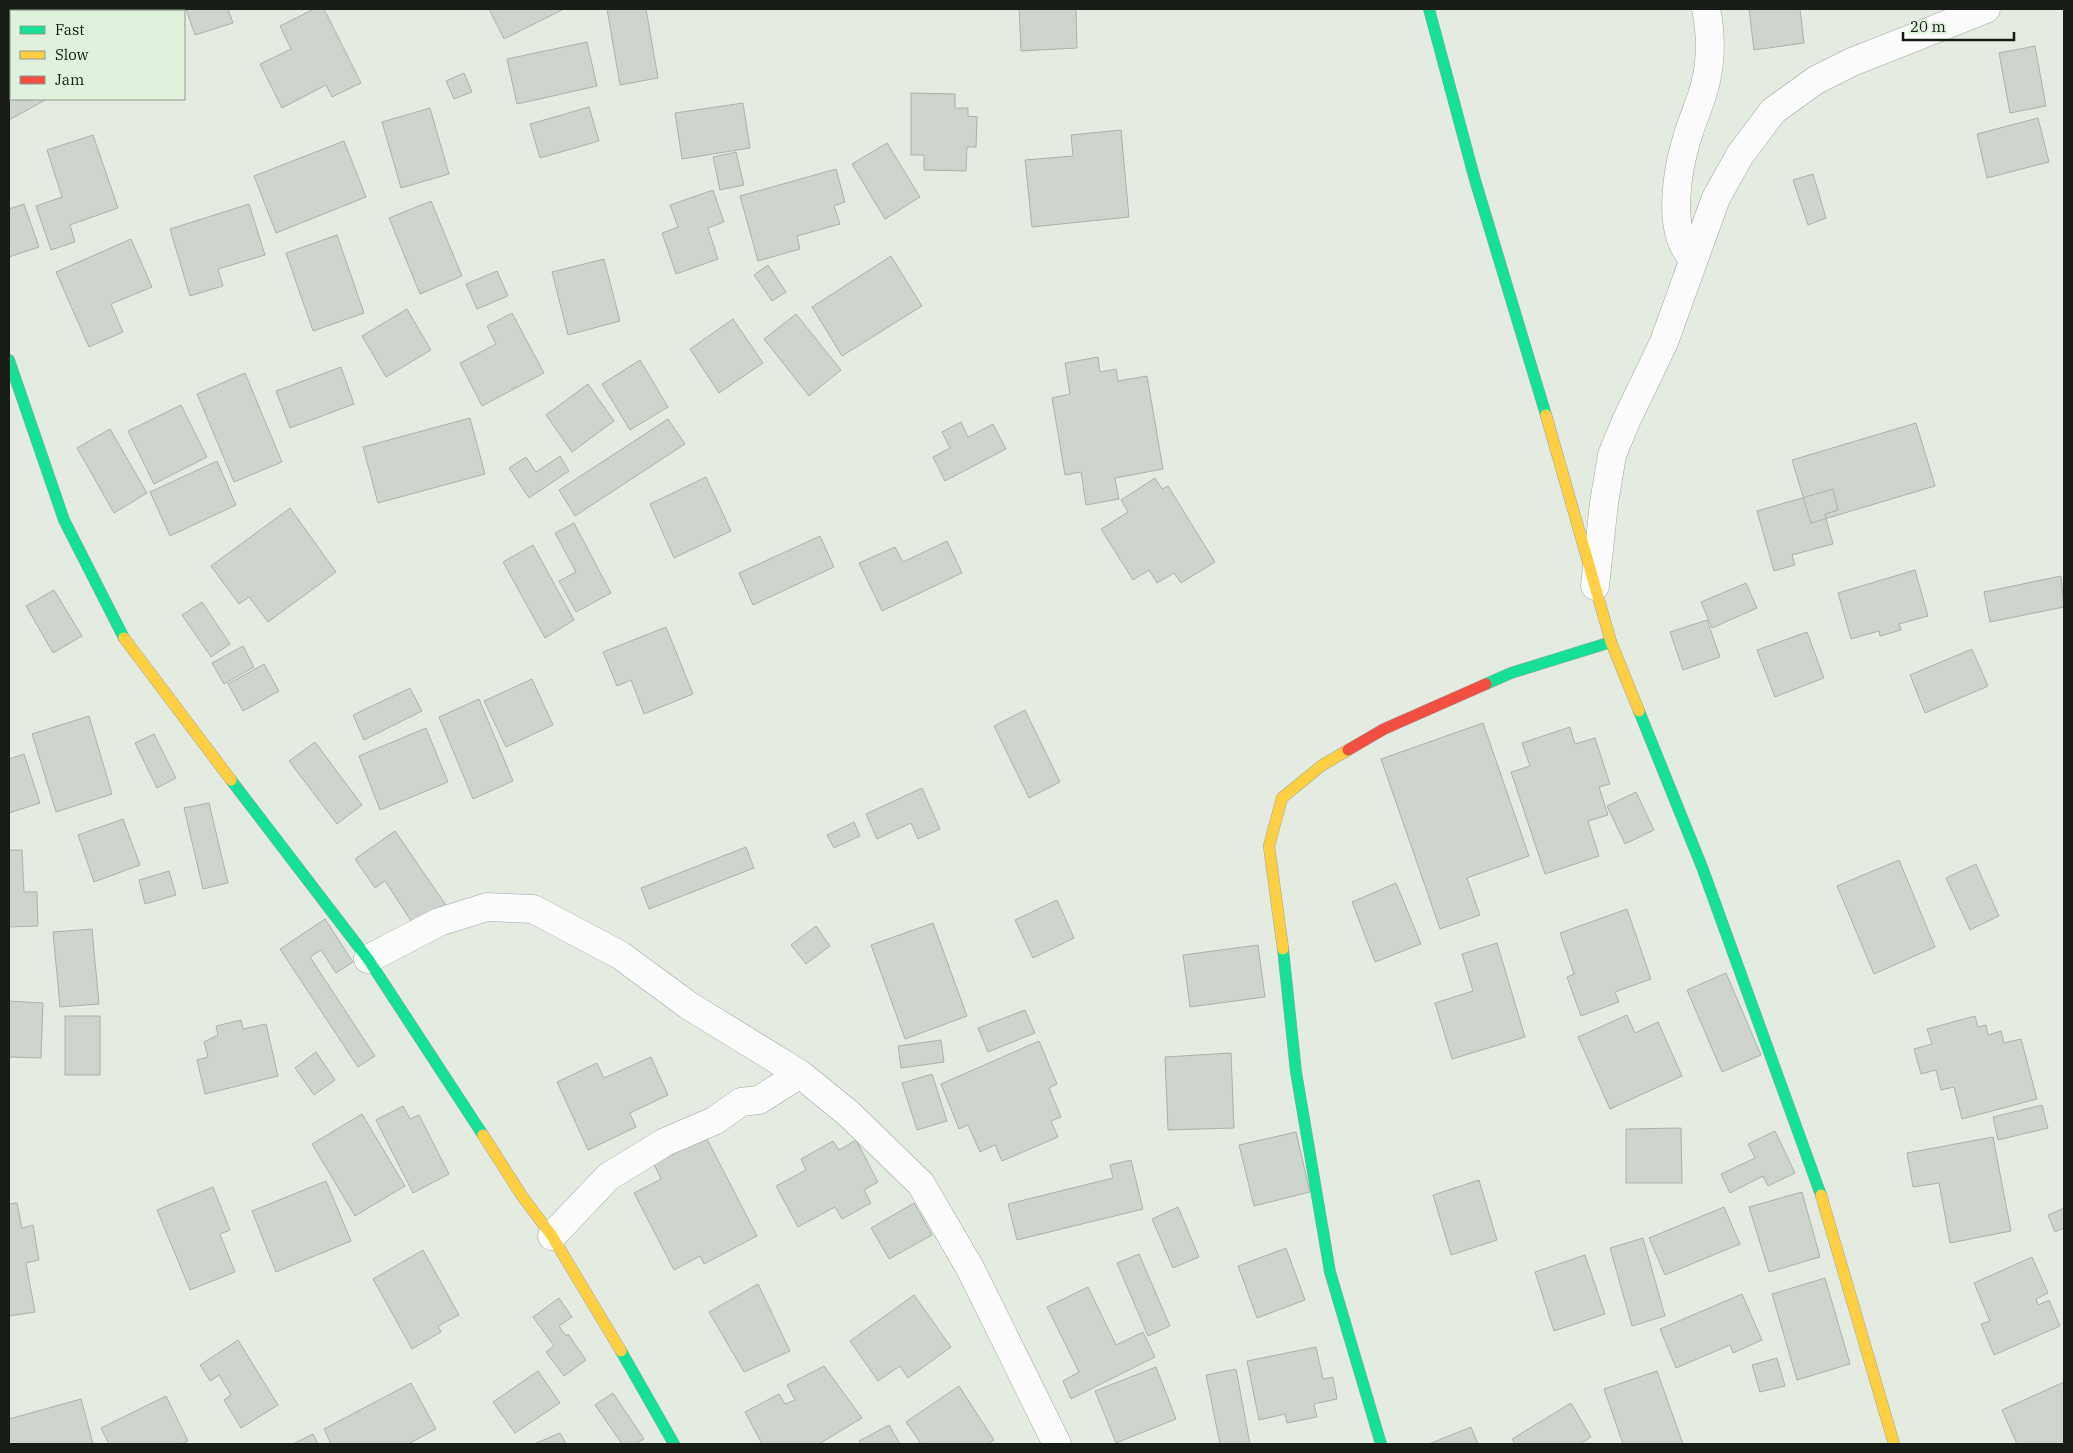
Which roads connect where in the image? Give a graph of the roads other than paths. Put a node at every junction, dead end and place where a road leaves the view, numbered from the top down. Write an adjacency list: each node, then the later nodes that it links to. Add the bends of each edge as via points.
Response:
1 (1429, 9): 6 (street, via 1475,180)
2 (1706, 9): 4 (street, via 1709,51 1706,83 1678,175 1681,242)
3 (1986, 9): 4 (street, via 1852,62 1816,80 1773,111 1740,155 1716,198)
4 (1693, 259): 6 (street, via 1664,342 1612,455)
5 (9, 360): 8 (street, via 64,520 122,636)
6 (1595, 588): 7 (street)
7 (1611, 642): 13 (street, via 1511,673 1384,729 1321,766 1282,798 1269,846 1296,1072 1330,1272); 14 (street, via 1702,867 1822,1198)
8 (368, 959): 9 (street, via 439,922 487,907 534,909 620,955 688,1005); 10 (street, via 522,1196)
9 (800, 1074): 10 (street, via 759,1100 741,1102 714,1121 665,1142 608,1178); 12 (street, via 849,1114 921,1184 970,1268)
10 (552, 1236): 11 (street)
11 (674, 1444)
12 (1057, 1444)
13 (1381, 1444)
14 (1894, 1444)

